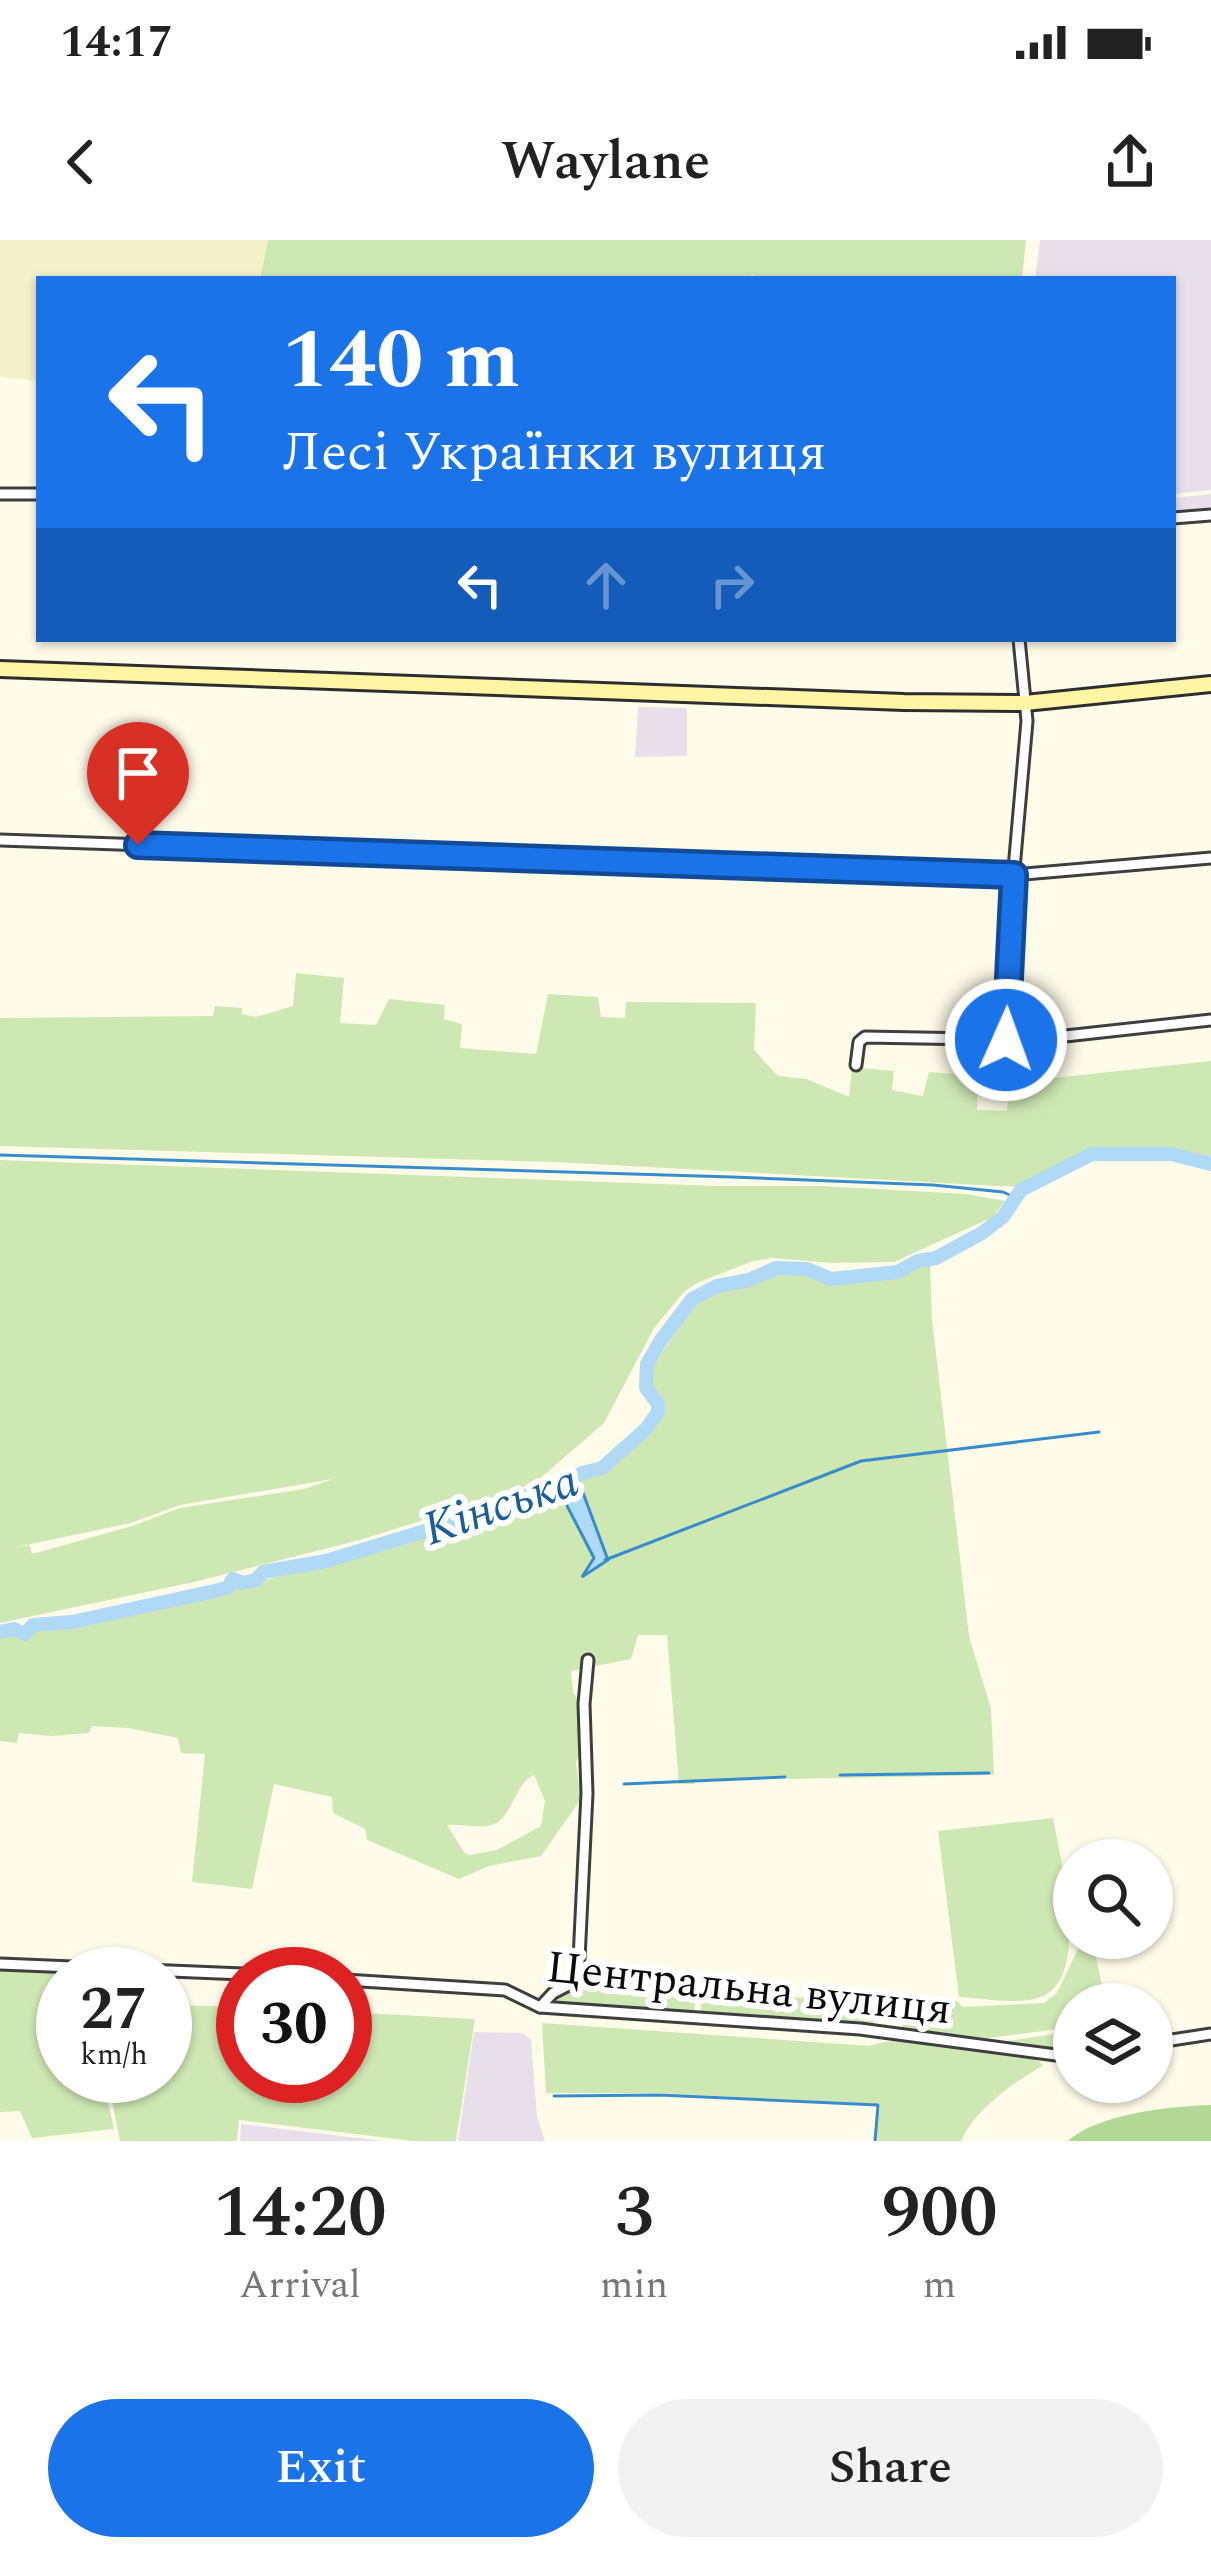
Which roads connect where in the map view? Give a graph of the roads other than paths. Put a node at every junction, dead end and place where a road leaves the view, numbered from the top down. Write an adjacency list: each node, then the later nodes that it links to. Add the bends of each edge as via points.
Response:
1 (0, 494): 2 (street)
2 (36, 494)
3 (1211, 514): 4 (street)
4 (1176, 518)
5 (1019, 642): 8 (street)
6 (0, 669): 8 (main road)
7 (1211, 684): 8 (main road)
8 (1025, 703): 11 (street)
9 (0, 840): 11 (street)
10 (1211, 858): 11 (street)
11 (1014, 875): 13 (street)
12 (1211, 1020): 13 (street)
13 (1006, 1040): 14 (street, via 866,1037)
14 (856, 1065)
15 (588, 1660): 19 (street, via 578,1980)
16 (0, 1964): 17 (street)
17 (216, 1973)
18 (372, 1982): 19 (street, Центральна вулиця, via 505,1990)
19 (540, 2006): 22 (street, Центральна вулиця, via 860,2029)
20 (1211, 2034): 21 (street)
21 (1173, 2040)
22 (1053, 2055)

